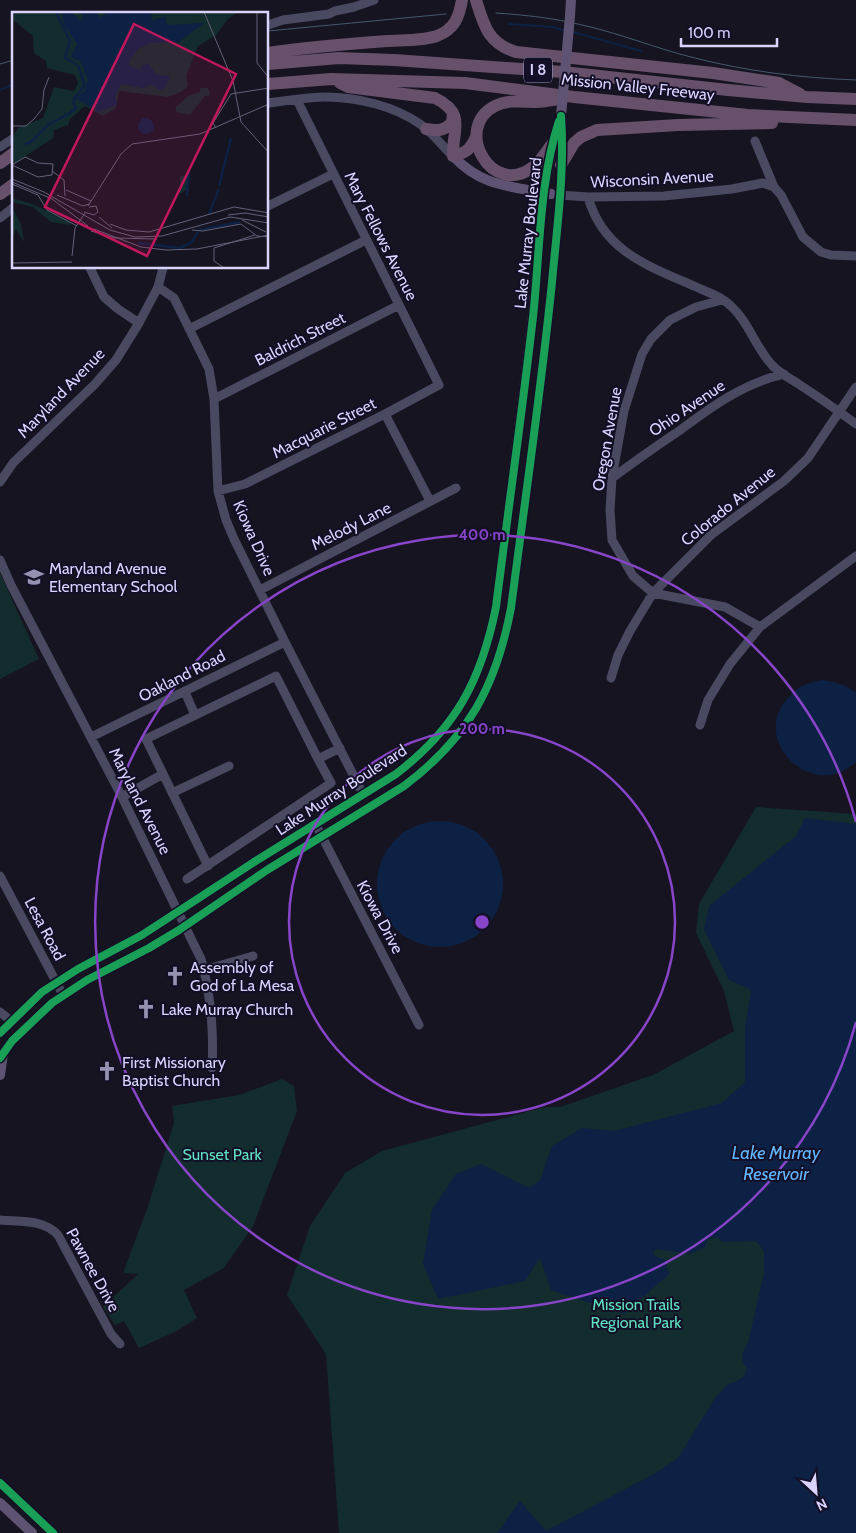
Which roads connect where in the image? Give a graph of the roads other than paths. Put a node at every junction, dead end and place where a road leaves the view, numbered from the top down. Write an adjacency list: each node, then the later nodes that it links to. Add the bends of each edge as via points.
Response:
1 (374, 0): 6 (street)
2 (462, 0): 10 (highway, via 459,18 437,36 312,46)
3 (476, 0): 8 (highway)
4 (486, 0): 8 (highway)
5 (570, 0): 20 (main road, Lake Murray Boulevard, bridge)
6 (335, 11): 7 (street, via 328,8 284,13); 9 (street)
7 (269, 19)
8 (483, 19): 15 (highway, via 485,29 495,41 516,52 721,74 779,83)
9 (269, 25)
10 (269, 53)
11 (269, 64): 15 (highway, Mission Valley Freeway / I 8, via 339,58 394,60 563,72)
12 (332, 79): 13 (highway, Mission Valley Freeway / I 8); 14 (highway, Mission Valley Freeway / I 8, via 465,83); 19 (highway, via 348,87 436,98 447,104)
13 (269, 84)
14 (574, 97): 21 (highway, Mission Valley Freeway / I 8, via 748,114); 23 (highway, via 497,105 483,117)
15 (807, 97): 16 (highway, Mission Valley Freeway / I 8)
16 (856, 99)
17 (297, 100): 18 (street); 22 (street, via 325,97 359,100 391,110); 32 (street, Mary Fellows Avenue)
18 (269, 103)
19 (453, 113): 22 (highway, via 452,123 444,130); 29 (highway, via 457,124)
20 (561, 116): 26 (main road, Lake Murray Boulevard); 31 (main road, Lake Murray Boulevard)
21 (854, 120): 31 (highway, via 597,130 574,143)
22 (426, 128): 29 (street)
23 (476, 137): 26 (highway, via 480,154 487,164 507,174 531,169); 29 (highway, via 466,152)
24 (12, 139): 27 (street)
25 (755, 141): 34 (street)
26 (552, 144): 35 (main road, Lake Murray Boulevard)
27 (0, 146)
28 (12, 154): 30 (highway)
29 (453, 156): 35 (main road, via 487,181)
30 (0, 163)
31 (561, 165): 37 (main road, Lake Murray Boulevard)
32 (333, 174): 39 (street); 42 (street, Mary Fellows Avenue)
33 (12, 185): 36 (highway)
34 (774, 187): 38 (street, Wisconsin Avenue, via 763,184 664,196); 43 (street, via 799,232 811,246 826,254)
35 (545, 193): 37 (main road); 50 (main road, Lake Murray Boulevard)
36 (0, 194)
37 (559, 196): 38 (street, Wisconsin Avenue); 49 (main road, Lake Murray Boulevard)
38 (588, 197): 47 (street, via 594,215 626,254)
39 (269, 206)
40 (12, 209): 41 (street)
41 (0, 218)
42 (366, 240): 48 (street, Mary Fellows Avenue); 52 (street)
43 (856, 256)
44 (90, 269): 51 (street, via 104,297)
45 (162, 269): 46 (street, Maryland Avenue)
46 (158, 288): 51 (street, Maryland Avenue); 52 (street, Kiowa Drive, via 174,298)
47 (722, 300): 53 (street, via 731,305 746,324 772,367); 62 (street, Oregon Avenue, via 677,316 646,346 638,362 624,412)
48 (399, 305): 54 (street, Mary Fellows Avenue); 56 (street, Baldrich Street)
49 (548, 314): 50 (main road); 60 (main road, Lake Murray Boulevard)
50 (533, 316): 59 (main road, Lake Murray Boulevard)
51 (139, 323): 63 (street, Maryland Avenue, via 116,360 13,463)
52 (189, 329): 56 (street, Kiowa Drive, via 209,369)
53 (784, 374): 57 (street); 62 (street, Ohio Avenue, via 758,382 718,402)
54 (439, 385): 58 (street, Macquarie Street)
55 (856, 387): 57 (street, Colorado Avenue)
56 (214, 399): 65 (street, Kiowa Drive)
57 (839, 411): 61 (street); 70 (street, Colorado Avenue, via 808,458 784,481 712,535)
58 (385, 414): 65 (street, Macquarie Street, via 245,484); 66 (street)
59 (520, 420): 60 (main road); 83 (main road, Lake Murray Boulevard, via 496,607 490,636 471,688 458,711 425,749 396,774)
60 (536, 421): 86 (main road, Lake Murray Boulevard, via 505,641 485,694 452,744 422,772)
61 (856, 424)
62 (612, 478): 70 (street, Oregon Avenue, via 612,540 632,576)
63 (0, 482)
64 (456, 488): 66 (street, Melody Lane)
65 (218, 491): 69 (street, Kiowa Drive, via 234,539)
66 (430, 501): 69 (street, Melody Lane)
67 (856, 556): 71 (street)
68 (0, 560): 77 (street, Maryland Avenue)
69 (260, 590): 72 (street, Kiowa Drive)
70 (654, 593): 71 (street, Oregon Avenue, via 724,607); 73 (street, Colorado Avenue, via 618,654)
71 (760, 627): 76 (street, via 730,664 708,700)
72 (285, 642): 74 (street, Oakland Road); 78 (street, Kiowa Drive)
73 (610, 678)
74 (185, 692): 75 (street); 77 (street, Oakland Road)
75 (195, 715): 79 (street, via 276,676); 81 (street, via 146,740)
76 (700, 725)
77 (92, 737): 84 (street, Maryland Avenue)
78 (340, 748): 79 (street); 83 (street, Kiowa Drive)
79 (318, 759): 87 (street, via 331,783)
80 (229, 766): 82 (street)
81 (163, 774): 82 (street); 84 (street)
82 (172, 793): 87 (street)
83 (364, 794): 85 (main road, Lake Murray Boulevard)
84 (122, 796): 90 (street, Maryland Avenue)
85 (315, 823): 86 (street, Kiowa Drive); 90 (main road, Lake Murray Boulevard)
86 (322, 836): 91 (main road, Lake Murray Boulevard); 98 (street, Kiowa Drive)
87 (208, 866): 89 (street)
88 (0, 876): 94 (street, Lesa Road)
89 (188, 879)
90 (179, 912): 91 (street, Maryland Avenue); 94 (main road, Lake Murray Boulevard)
91 (185, 926): 93 (street, Maryland Avenue); 95 (main road, Lake Murray Boulevard)
92 (253, 956): 93 (street)
93 (204, 970): 101 (street, Maryland Avenue, via 212,1018)
94 (57, 982): 95 (street, Lesa Road); 97 (main road, Lake Murray Boulevard, via 32,1000)
95 (64, 995): 100 (main road, Lake Murray Boulevard, via 32,1021)
96 (0, 1012): 97 (street)
97 (12, 1021): 99 (main road, Lake Murray Boulevard)
98 (419, 1025)
99 (0, 1033)
100 (2, 1056): 102 (main road)
101 (212, 1068)
102 (0, 1075)
103 (0, 1220): 104 (street, Pawnee Drive, via 42,1224 58,1235 111,1334)
104 (120, 1344)
105 (0, 1484): 108 (main road)
106 (0, 1503): 107 (main road)
107 (32, 1533)
108 (53, 1533)

